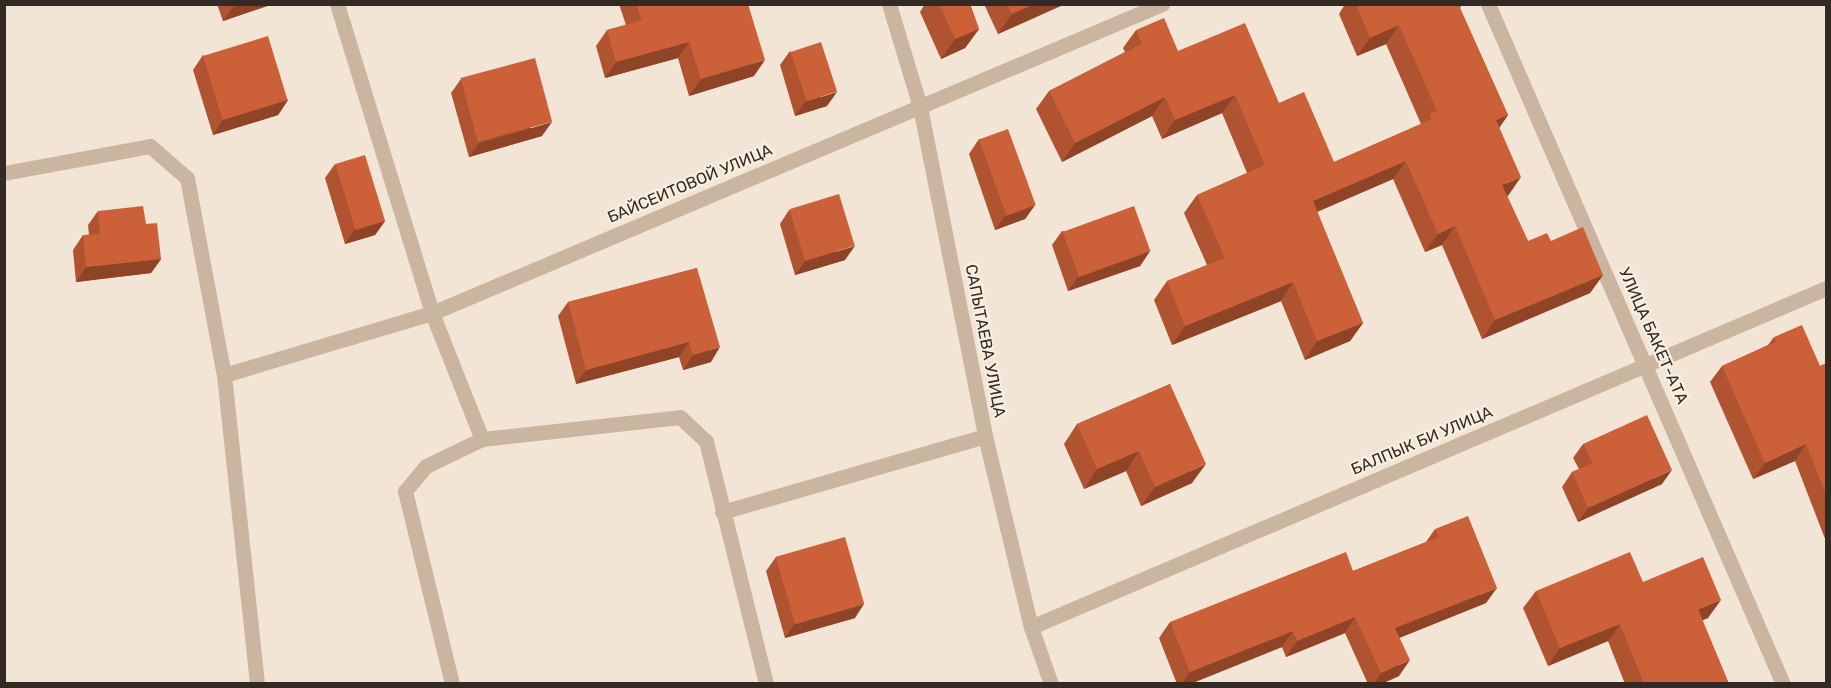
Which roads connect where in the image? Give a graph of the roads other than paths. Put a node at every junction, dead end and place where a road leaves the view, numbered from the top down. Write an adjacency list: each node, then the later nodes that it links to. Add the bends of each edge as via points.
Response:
1 (338, 4): 8 (street)
2 (889, 4): 5 (street, САПЫТАЕВА УЛИЦА)
3 (1162, 4): 5 (street, БАЙСЕИТОВОЙ УЛИЦА)
4 (1488, 4): 9 (street, УЛИЦА БАКЕТ-АТА)
5 (920, 106): 8 (street, БАЙСЕИТОВОЙ УЛИЦА); 11 (street, САПЫТАЕВА УЛИЦА)
6 (4, 173): 10 (street, via 150,146 188,178)
7 (1827, 288): 9 (street, БАЛПЫК БИ УЛИЦА)
8 (432, 313): 10 (street, БАЙСЕИТОВОЙ УЛИЦА); 12 (street)
9 (1647, 366): 14 (street, БАЛПЫК БИ УЛИЦА); 19 (street, УЛИЦА БАКЕТ-АТА)
10 (224, 375): 15 (street)
11 (985, 436): 13 (street); 14 (street, САПЫТАЕВА УЛИЦА)
12 (482, 439): 13 (street, via 680,417 706,441); 16 (street, via 426,466 405,491)
13 (722, 512): 17 (street)
14 (1031, 627): 18 (street, САПЫТАЕВА УЛИЦА)
15 (257, 684)
16 (452, 684)
17 (766, 684)
18 (1051, 684)
19 (1783, 684)

